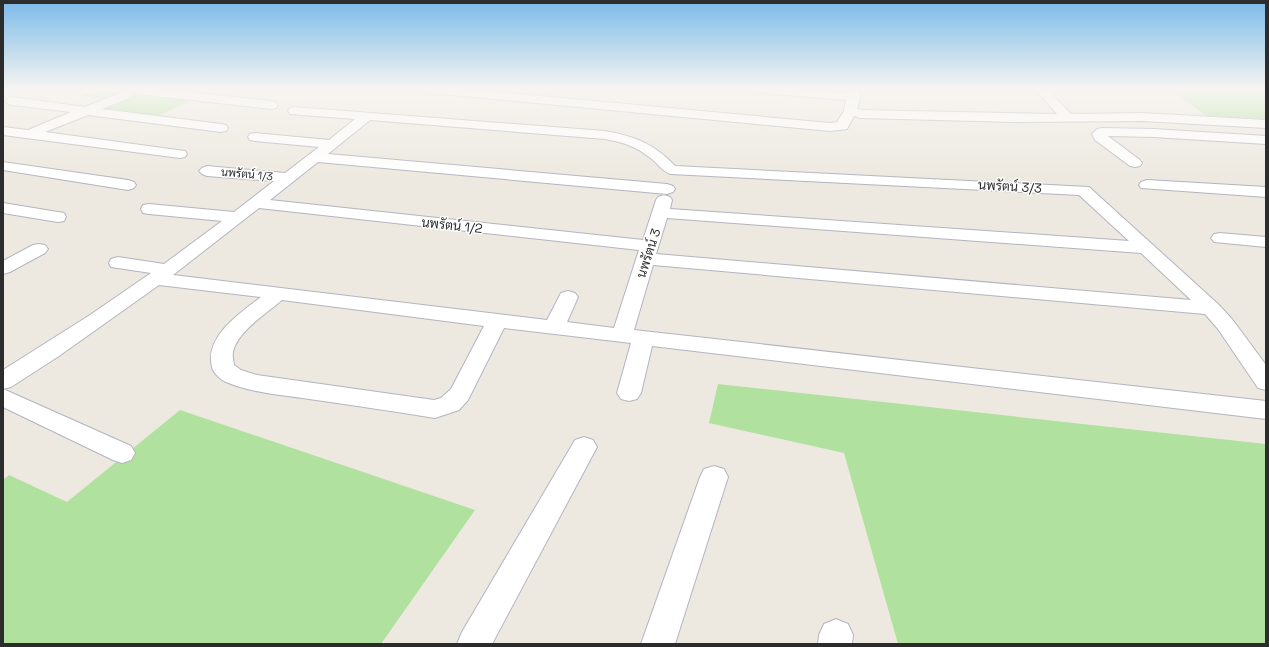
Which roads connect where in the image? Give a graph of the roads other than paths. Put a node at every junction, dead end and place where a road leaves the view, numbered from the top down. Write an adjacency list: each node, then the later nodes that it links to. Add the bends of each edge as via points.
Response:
1 (66, 119): 11 (street)
2 (152, 119): 9 (street)
3 (364, 119): 15 (street)
4 (410, 119): 23 (street, via 620,137 644,146 661,158)
5 (739, 119): 6 (street, via 830,128 842,126)
6 (846, 119)
7 (1182, 119): 8 (street)
8 (1266, 124)
9 (222, 128)
10 (3, 131): 11 (street)
11 (30, 134): 16 (street); 18 (street)
12 (256, 137): 15 (street)
13 (1249, 139): 14 (street); 17 (street); 20 (street, via 1127,132 1099,134)
14 (1266, 140)
15 (332, 144): 19 (street)
16 (3, 146)
17 (1266, 152)
18 (180, 154)
19 (316, 157): 25 (street); 28 (street)
20 (1134, 163)
21 (3, 166): 26 (street)
22 (207, 170): 25 (street, นพรัตน์ 1/3)
23 (671, 170): 28 (street, นพรัตน์ 3); 29 (street, นพรัตน์ 3/3)
24 (1067, 174): 29 (street)
25 (287, 178): 31 (street)
26 (128, 184)
27 (1147, 185): 30 (street)
28 (667, 189): 34 (street, นพรัตน์ 3)
29 (1083, 190): 39 (street)
30 (1266, 192)
31 (254, 203): 35 (street); 41 (street, นพรัตน์ 1/2)
32 (3, 208): 36 (street)
33 (149, 209): 35 (street)
34 (661, 213): 39 (street); 41 (street, นพรัตน์ 3)
35 (236, 217): 44 (street)
36 (58, 218)
37 (1220, 238): 38 (street)
38 (1266, 242)
39 (1144, 248): 47 (street)
40 (39, 249): 43 (street)
41 (648, 253): 47 (street, นพรัตน์ 1/2); 50 (street, นพรัตน์ 3)
42 (118, 263): 44 (street)
43 (3, 268)
44 (163, 274): 45 (street); 51 (street, via 85,329)
45 (278, 293): 48 (street); 48 (street, via 239,326 227,340 222,352 223,368 233,376 256,383 435,409 450,404 460,394)
46 (568, 297): 49 (street)
47 (1210, 308): 52 (street)
48 (497, 321): 49 (street)
49 (554, 327): 50 (street)
50 (632, 336): 53 (street, นพรัตน์ 3); 55 (street)
51 (3, 381)
52 (1266, 382)
53 (629, 393)
54 (3, 396): 57 (street)
55 (1266, 410)
56 (584, 448): 59 (street)
57 (122, 453)
58 (714, 477): 60 (street)
59 (474, 644)
60 (658, 644)

